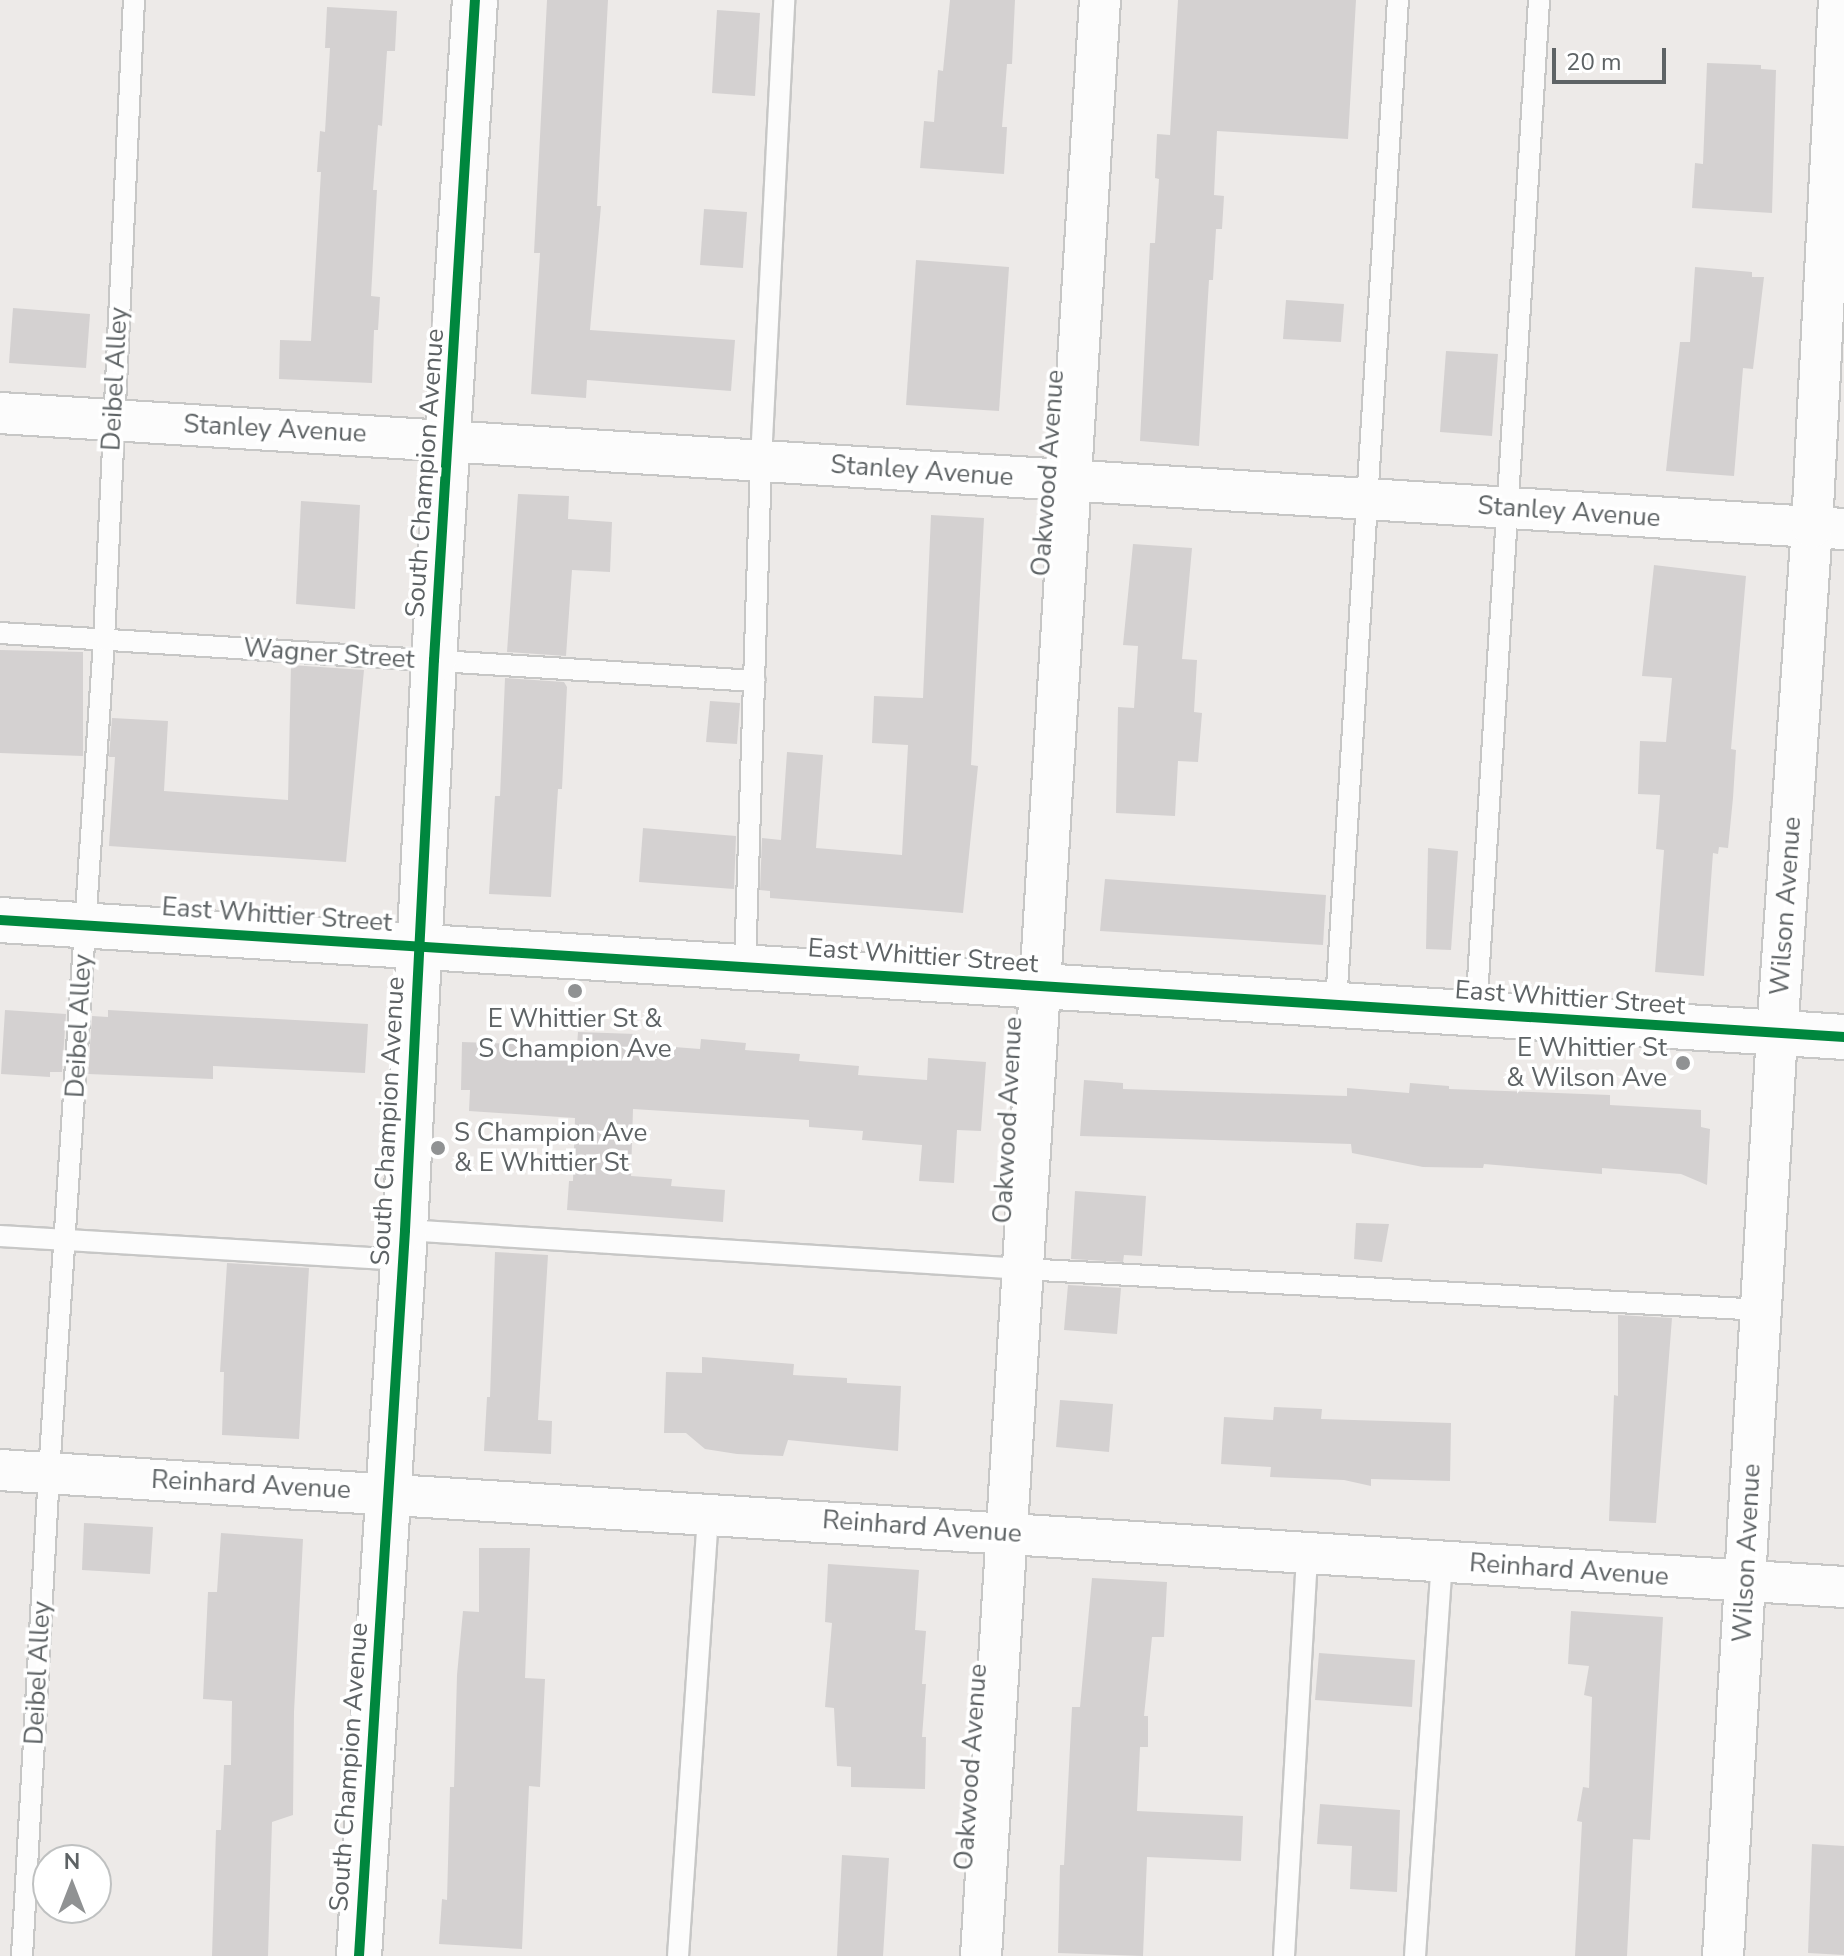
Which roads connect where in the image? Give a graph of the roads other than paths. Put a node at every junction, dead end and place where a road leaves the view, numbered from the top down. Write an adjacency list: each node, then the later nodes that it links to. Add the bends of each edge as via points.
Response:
1 (134, 0): 9 (lane, Deibel Alley)
2 (475, 0): 10 (street, South Champion Avenue)
3 (784, 0): 11 (lane)
4 (1100, 0): 12 (street, Oakwood Avenue)
5 (1398, 0): 13 (lane)
6 (1539, 0): 14 (lane)
7 (1839, 0): 15 (street, Wilson Avenue)
8 (0, 413): 9 (street, Stanley Avenue)
9 (112, 419): 10 (street, Stanley Avenue); 17 (lane, Deibel Alley)
10 (450, 439): 11 (street, Stanley Avenue); 18 (street, South Champion Avenue)
11 (761, 460): 12 (street, Stanley Avenue); 19 (lane)
12 (1070, 481): 13 (street, Stanley Avenue); 24 (street, Oakwood Avenue)
13 (1368, 499): 14 (street, Stanley Avenue); 25 (lane)
14 (1507, 508): 15 (street, Stanley Avenue); 26 (lane)
15 (1828, 528): 27 (street, Wilson Avenue)
16 (0, 633): 17 (lane, Wagner Street)
17 (104, 640): 18 (lane, Wagner Street); 21 (lane, Deibel Alley)
18 (434, 660): 19 (lane, Wagner Street); 22 (street, South Champion Avenue)
19 (754, 681): 23 (lane)
20 (0, 920): 21 (street, East Whittier Street)
21 (85, 925): 22 (street, East Whittier Street); 30 (lane, Deibel Alley)
22 (420, 947): 23 (street, East Whittier Street); 31 (street, South Champion Avenue)
23 (745, 967): 24 (street, East Whittier Street)
24 (1038, 985): 25 (street, East Whittier Street); 32 (street, Oakwood Avenue)
25 (1336, 1004): 26 (street, East Whittier Street)
26 (1476, 1013): 27 (street, East Whittier Street)
27 (1777, 1034): 28 (street, East Whittier Street); 33 (street, Wilson Avenue)
28 (1844, 1037)
29 (0, 1236): 30 (lane)
30 (66, 1241): 31 (lane); 35 (lane, Deibel Alley)
31 (404, 1245): 32 (lane); 36 (street, South Champion Avenue)
32 (1022, 1269): 33 (lane); 38 (street, Oakwood Avenue)
33 (1762, 1310): 41 (street, Wilson Avenue)
34 (0, 1470): 35 (street, Reinhard Avenue)
35 (49, 1473): 36 (street, Reinhard Avenue); 43 (lane, Deibel Alley)
36 (389, 1493): 37 (street, Reinhard Avenue); 44 (street, South Champion Avenue)
37 (708, 1513): 38 (street, Reinhard Avenue); 45 (lane)
38 (1007, 1533): 39 (street, Reinhard Avenue); 46 (street, Oakwood Avenue)
39 (1307, 1552): 40 (street, Reinhard Avenue); 47 (lane)
40 (1442, 1561): 41 (street, Reinhard Avenue); 48 (lane)
41 (1746, 1582): 42 (street, Reinhard Avenue); 49 (street, Wilson Avenue)
42 (1844, 1587)
43 (22, 1956)
44 (359, 1956)
45 (678, 1956)
46 (981, 1956)
47 (1284, 1956)
48 (1415, 1956)
49 (1723, 1956)

